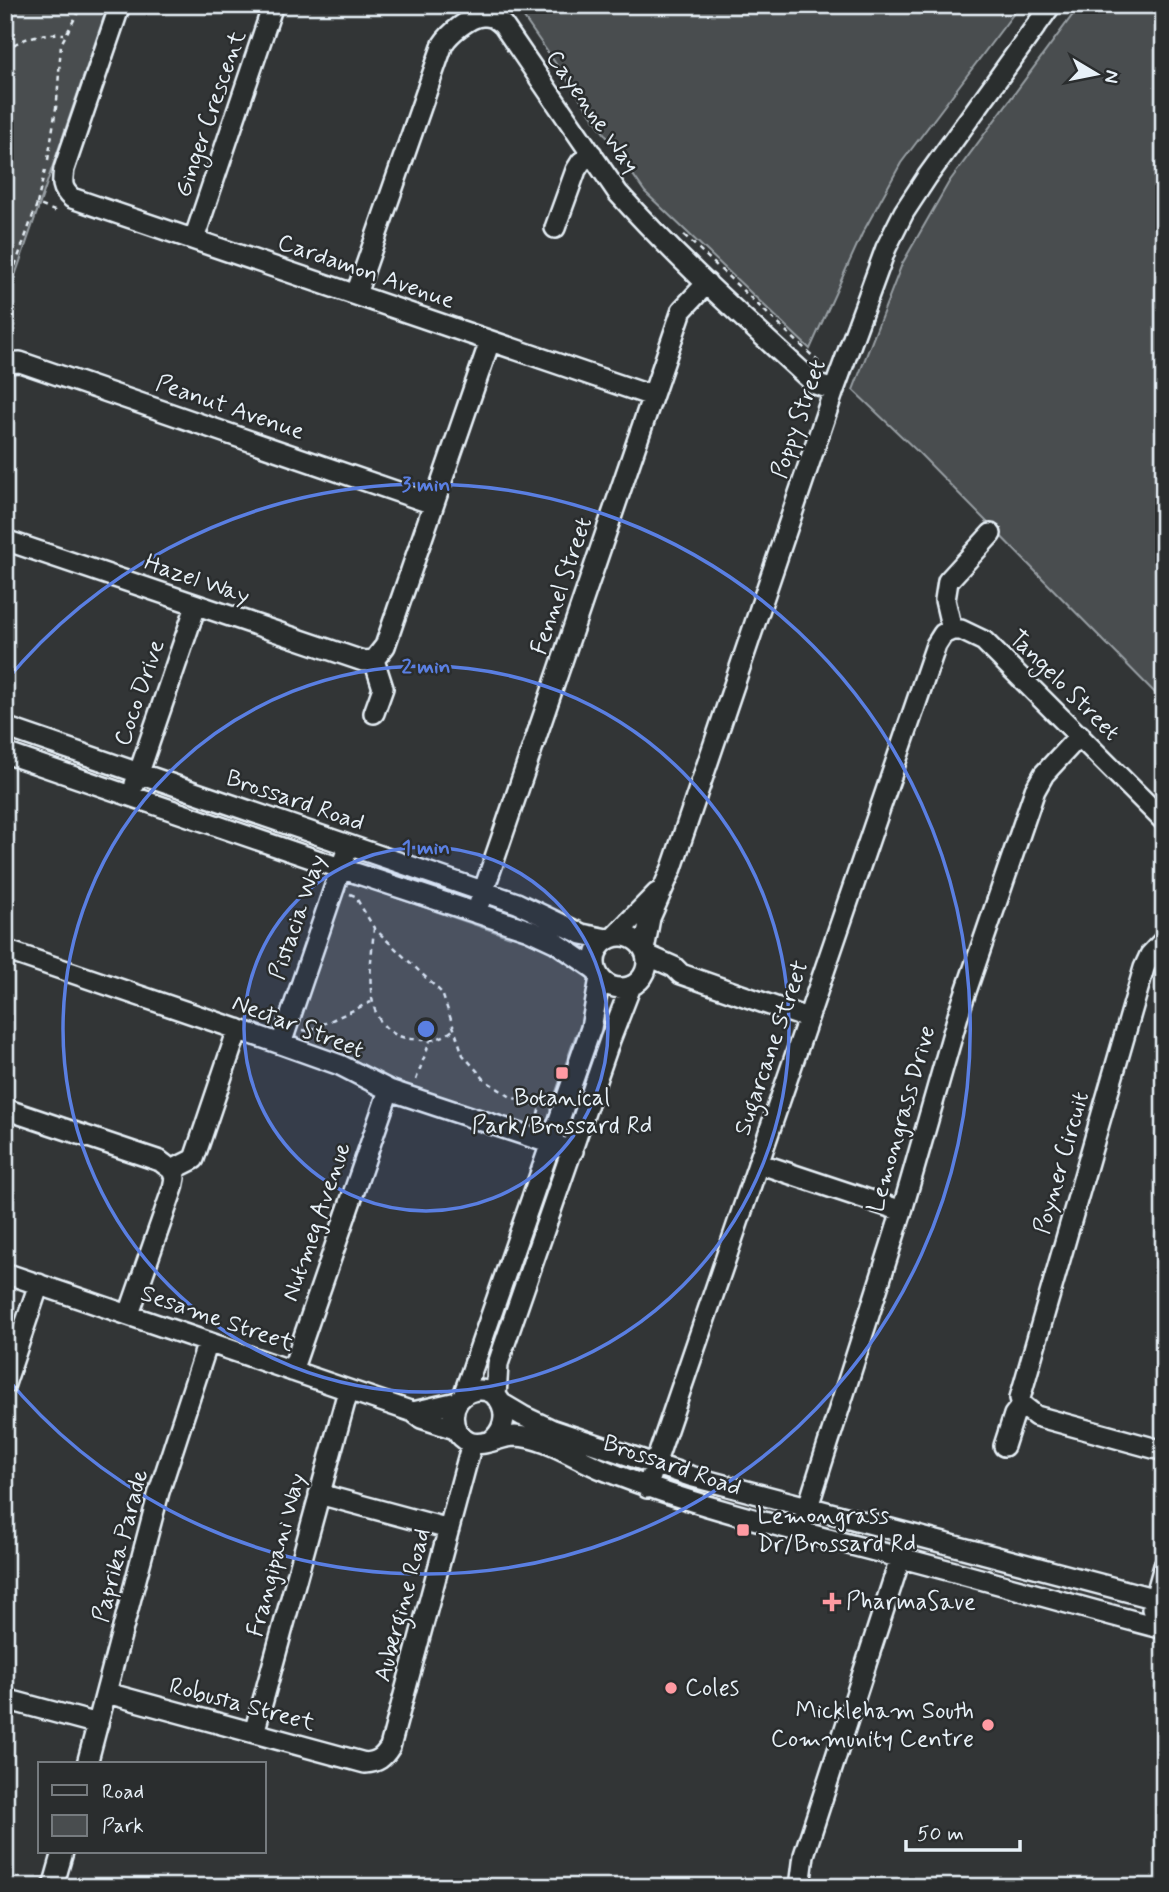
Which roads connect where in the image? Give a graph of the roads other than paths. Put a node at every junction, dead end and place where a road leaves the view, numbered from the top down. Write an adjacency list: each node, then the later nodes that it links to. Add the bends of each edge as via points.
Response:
1 (121, 5): 6 (street, Cardamon Avenue, via 64,169 64,192)
2 (273, 5): 6 (street, Ginger Crescent)
3 (1051, 5): 11 (street, Poppy Street, via 904,212 869,289)
4 (592, 154): 5 (street, via 576,170); 7 (street, Cayenne Way, via 626,202); 8 (street, Cayenne Way, via 503,25 481,15 471,20 443,44)
5 (555, 228)
6 (194, 239): 8 (street, Cardamon Avenue)
7 (707, 283): 11 (street, Cayenne Way, via 815,384); 12 (street, Fennel Street, via 682,310)
8 (356, 294): 9 (street, Cardamon Avenue)
9 (489, 341): 12 (street, Cardamon Avenue); 13 (street)
10 (10, 356): 13 (street, Peanut Avenue)
11 (834, 390): 28 (street, Poppy Street)
12 (652, 396): 29 (street, Fennel Street)
13 (433, 504): 18 (street, via 385,646)
14 (991, 534): 17 (street, via 948,581 945,600)
15 (5, 541): 16 (street, Hazel Way)
16 (196, 606): 18 (street, Hazel Way, via 363,661); 23 (street, Coco Drive)
17 (952, 630): 21 (street, Tangelo Street, via 984,641); 38 (street, Sugarcane Street, via 936,645)
18 (374, 660): 19 (street, via 383,688)
19 (374, 713)
20 (5, 727): 23 (street, Brossard Road)
21 (1080, 735): 25 (street, Tangelo Street); 47 (street, Lemongrass Drive, via 1035,790 959,1012)
22 (5, 753): 24 (street, Brossard Road)
23 (139, 774): 24 (street, Coco Drive); 26 (street, Brossard Road)
24 (131, 797): 27 (street, Brossard Road)
25 (1164, 821)
26 (348, 845): 27 (street, Pistacia Way); 29 (street, Brossard Road)
27 (340, 868): 30 (street, Brossard Road); 40 (street, Pistacia Way)
28 (665, 884): 31 (street, Poppy Street); 34 (street, Poppy Street, via 647,927)
29 (483, 892): 30 (street, Fennel Street); 31 (street, Brossard Road, via 537,911 582,934)
30 (476, 913): 35 (street, Brossard Road, via 555,942)
31 (611, 937): 34 (street, via 632,937); 35 (street, via 596,953)
32 (1164, 940): 57 (street, Poyner Circuit, via 1144,968 1021,1388)
33 (5, 950): 39 (street, Nectar Street)
34 (646, 952): 36 (street); 37 (street, via 646,970)
35 (598, 974): 37 (street, via 614,987); 43 (street, via 592,1028)
36 (681, 974): 37 (street); 38 (street)
37 (635, 984): 44 (street, via 607,1049)
38 (807, 1018): 45 (street, Sugarcane Street)
39 (238, 1029): 40 (street, Nectar Street); 46 (street, via 194,1159)
40 (284, 1035): 41 (street, Nectar Street)
41 (389, 1090): 43 (street, Nectar Street); 52 (street, Nutmeg Avenue)
42 (5, 1109): 46 (street, via 160,1161)
43 (552, 1144): 44 (street, Nectar Street); 55 (street)
44 (573, 1152): 56 (street, via 498,1364)
45 (758, 1163): 47 (street); 63 (street, Sugarcane Street)
46 (172, 1170): 50 (street, via 173,1188)
47 (902, 1211): 66 (street, Lemongrass Drive)
48 (5, 1273): 49 (street, Sesame Street)
49 (39, 1284): 50 (street, Sesame Street); 53 (street)
50 (129, 1314): 51 (street, Sesame Street)
51 (208, 1342): 52 (street, Sesame Street); 74 (street, Paprika Parade, via 159,1492)
52 (292, 1371): 54 (street, Sesame Street)
53 (5, 1384)
54 (348, 1391): 58 (street, Sesame Street); 65 (street, Frangipani Way)
55 (460, 1399): 56 (street, via 479,1391); 58 (street); 59 (street, via 452,1419)
56 (498, 1400): 60 (street, via 503,1428); 63 (street, Brossard Road, via 553,1430)
57 (1022, 1405): 61 (street, Poyner Circuit); 62 (street, via 1036,1416)
58 (413, 1412): 59 (street, Sesame Street)
59 (455, 1429): 60 (street, via 459,1435)
60 (481, 1442): 64 (street, Brossard Road, via 514,1436 538,1441); 67 (street, Aubergine Road)
61 (1004, 1446)
62 (1164, 1451)
63 (655, 1464): 64 (street, Sugarcane Street); 66 (street, Brossard Road)
64 (647, 1488): 68 (street, Brossard Road)
65 (319, 1494): 67 (street); 77 (street, Frangipani Way)
66 (808, 1507): 68 (street, Lemongrass Drive); 69 (street, Brossard Road)
67 (449, 1529): 79 (street, Aubergine Road, via 390,1747 383,1758)
68 (800, 1532): 70 (street, Brossard Road)
69 (908, 1532): 70 (street); 72 (street, Brossard Road)
70 (901, 1558): 73 (street, Brossard Road); 82 (street, via 804,1855)
71 (1164, 1566): 72 (street)
72 (1159, 1600): 73 (street)
73 (1156, 1627)
74 (107, 1693): 76 (street, Paprika Parade); 77 (street, Robusta Street)
75 (5, 1699): 76 (street)
76 (98, 1724): 78 (street, Paprika Parade)
77 (254, 1733): 79 (street, Robusta Street)
78 (88, 1762)
79 (365, 1763)
80 (62, 1854): 81 (street)
81 (53, 1887)
82 (800, 1887)

